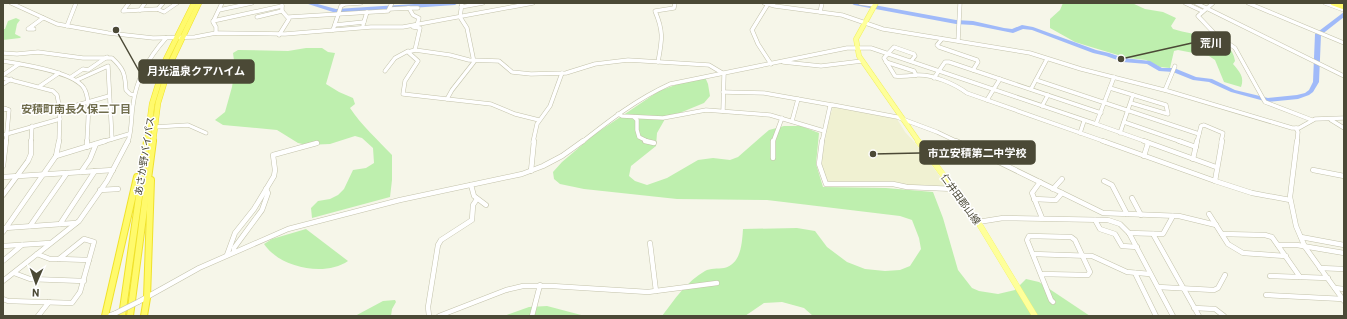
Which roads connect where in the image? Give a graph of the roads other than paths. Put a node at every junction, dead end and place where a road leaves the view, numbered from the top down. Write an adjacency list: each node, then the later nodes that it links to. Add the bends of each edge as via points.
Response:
1 (12, 3): 48 (street)
2 (76, 3): 54 (street)
3 (129, 3): 37 (street, via 124,12)
4 (145, 3): 37 (street)
5 (163, 3): 35 (street)
6 (178, 3): 35 (street, via 167,11)
7 (191, 3): 56 (highway)
8 (194, 3): 56 (highway, あさか野バイパス)
9 (201, 3): 63 (highway, あさか野バイパス)
10 (222, 3): 38 (street)
11 (252, 3): 38 (street)
12 (361, 3): 44 (street, via 345,4 341,6)
13 (392, 3): 36 (street)
14 (483, 3): 30 (street)
15 (533, 3): 47 (street)
16 (675, 3): 78 (street, via 674,8 655,11 662,37)
17 (822, 3): 43 (street)
18 (860, 3): 29 (street)
19 (960, 3): 65 (street)
20 (1185, 3): 41 (street)
21 (1196, 3): 34 (street)
22 (1213, 3): 34 (street)
23 (1248, 3): 66 (street)
24 (1325, 3): 39 (street)
25 (1333, 3): 31 (highway)
26 (1340, 3): 31 (highway)
27 (282, 4): 40 (street); 49 (street)
28 (766, 4): 43 (street); 82 (street, via 752,30)
29 (875, 4): 51 (main road)
30 (461, 5): 47 (street)
31 (1344, 6)
32 (408, 8): 33 (street); 36 (street); 52 (street, via 419,18)
33 (418, 8)
34 (1206, 8): 41 (street); 92 (street)
35 (158, 9): 37 (street)
36 (390, 9): 42 (street)
37 (140, 10)
38 (219, 10): 49 (street)
39 (1344, 10)
40 (282, 11): 45 (street); 46 (street)
41 (1202, 11): 131 (street, via 1198,16 1215,34 1236,48 1266,102)
42 (367, 12): 44 (street); 50 (street)
43 (820, 12): 51 (street)
44 (338, 14): 46 (street); 53 (street)
45 (257, 17)
46 (289, 17): 61 (street)
47 (460, 17): 52 (street); 75 (street, via 468,28)
48 (43, 18): 54 (street); 58 (street, via 28,29)
49 (213, 21): 60 (street)
50 (364, 22): 53 (street); 57 (street)
51 (864, 22): 64 (street, via 880,28); 67 (main road, via 856,39)
52 (417, 24): 55 (street)
53 (335, 25): 59 (street)
54 (67, 26): 62 (street, via 108,33)
55 (410, 26): 57 (street); 68 (street, via 420,28)
56 (182, 27): 63 (highway, あさか野バイパス)
57 (363, 27): 59 (street)
58 (34, 29)
59 (333, 30): 61 (street)
60 (216, 33): 61 (street); 63 (street)
61 (279, 35)
62 (166, 38): 63 (street); 107 (street, via 152,53)
63 (179, 38): 138 (highway, あさか野バイパス, via 165,78); 148 (highway, あさか野バイパス, via 166,60 157,84)
64 (942, 39): 65 (street); 85 (street, via 937,45 939,47 977,60)
65 (958, 41): 73 (street, via 1017,50)
66 (1344, 43)
67 (856, 47): 71 (street, via 874,48); 76 (main road, 仁井田郡山線); 79 (street)
68 (415, 50): 69 (street); 75 (street, via 448,54)
69 (408, 51): 86 (street, via 395,58); 111 (street, via 408,54 418,61 405,81 403,94)
70 (3, 53): 72 (street, via 38,52 83,58)
71 (888, 53): 77 (street); 77 (street, via 894,48 913,54 915,56); 80 (street, via 884,58)
72 (107, 57): 93 (street, via 88,70 83,69); 107 (street, via 119,63 125,75 126,90)
73 (1047, 59): 95 (street); 99 (street)
74 (3, 61): 81 (street)
75 (474, 61): 88 (street, via 499,61 511,71 522,74); 111 (street)
76 (862, 61): 79 (street, via 821,66); 127 (main road, 仁井田郡山線)
77 (912, 61): 84 (street)
78 (658, 62): 88 (street, via 617,60); 89 (street, via 709,65)
79 (782, 62): 82 (street)
80 (886, 62): 90 (street, via 914,71); 90 (street, via 895,76)
81 (19, 64): 87 (street); 91 (street)
82 (772, 64): 89 (street)
83 (1175, 66): 105 (street)
84 (938, 70): 85 (street, via 945,62); 94 (street); 104 (street)
85 (973, 70): 97 (street)
86 (385, 71)
87 (59, 73): 93 (street); 101 (street)
88 (562, 73): 130 (street, via 550,106)
89 (724, 74): 106 (street); 124 (street, via 661,87)
90 (916, 75): 94 (street)
91 (3, 76): 96 (street)
92 (1344, 76)
93 (71, 77): 98 (street)
94 (934, 78): 113 (street)
95 (1114, 78): 102 (street); 105 (street)
96 (11, 79): 100 (street); 101 (street)
97 (1000, 79): 103 (street); 104 (street)
98 (77, 80): 110 (street, via 107,66); 114 (street, via 85,88)
99 (1036, 80): 103 (street); 115 (street)
100 (3, 84)
101 (40, 86): 120 (street, via 57,94)
102 (1110, 88): 109 (street); 115 (street)
103 (1031, 89): 108 (street)
104 (994, 90): 113 (street); 118 (street)
105 (1165, 90): 139 (street)
106 (723, 92): 112 (street, via 764,93); 122 (street)
107 (134, 95): 146 (street)
108 (1048, 95): 118 (street); 123 (street)
109 (1133, 95): 116 (street); 116 (street, via 1166,104 1168,114)
110 (109, 96): 114 (street); 149 (street)
111 (447, 99): 130 (street, via 491,104)
112 (798, 99): 117 (street); 133 (street)
113 (987, 100): 143 (street)
114 (86, 103): 120 (street); 154 (street)
115 (1105, 103): 121 (street); 123 (street)
116 (1131, 103): 121 (street)
117 (832, 105): 127 (street); 141 (street)
118 (1042, 106): 134 (street)
119 (4, 109): 145 (street, via 9,110)
120 (60, 110): 129 (street)
121 (1128, 110): 135 (street); 147 (street)
122 (723, 111): 125 (street, via 706,110 663,118); 126 (street)
123 (1101, 113): 136 (street)
124 (618, 114): 125 (street); 166 (street, via 562,157)
125 (634, 116): 151 (street, via 640,139)
126 (782, 118): 133 (street); 159 (street, via 773,142)
127 (901, 118): 176 (street, via 949,137); 180 (main road, 仁井田郡山線)
128 (1344, 118): 132 (street)
129 (60, 119): 137 (street); 156 (street)
130 (539, 120): 166 (street, via 532,149)
131 (1312, 120): 132 (street); 139 (street)
132 (1332, 120): 140 (street)
133 (792, 121): 141 (street)
134 (1084, 121): 136 (street); 143 (street)
135 (1124, 122): 144 (street); 155 (street)
136 (1096, 124): 144 (street)
137 (32, 126): 145 (street); 170 (street, via 30,156)
138 (154, 127): 142 (street, via 190,125); 158 (highway, あさか野バイパス)
139 (1296, 128): 188 (street, via 1298,132)
140 (1344, 128)
141 (824, 131): 180 (street, via 819,164 826,184 893,184)
142 (206, 133)
143 (1080, 133): 157 (street)
144 (1120, 133): 152 (street)
145 (5, 134): 161 (street)
146 (129, 134): 149 (street); 163 (street)
147 (1199, 134): 155 (street); 162 (street, via 1201,126 1204,125 1223,133)
148 (147, 135): 250 (highway, あさか野バイパス); 252 (highway)
149 (112, 139): 153 (street)
150 (317, 143): 179 (street, via 273,155 275,174)
151 (654, 143)
152 (1148, 143): 157 (street); 160 (street)
153 (96, 144): 154 (street); 167 (street)
154 (87, 147): 156 (street)
155 (1196, 147): 160 (street)
156 (56, 156): 169 (street)
157 (1144, 156): 174 (street)
158 (150, 158): 244 (highway); 253 (highway, あさか野バイパス)
159 (773, 158)
160 (1193, 159): 162 (street)
161 (3, 166)
162 (1216, 167): 174 (street)
163 (113, 170): 165 (street); 182 (street)
164 (1313, 170): 171 (street)
165 (95, 171): 167 (street); 198 (street)
166 (531, 171): 177 (street)
167 (81, 172): 168 (street)
168 (66, 173): 169 (street); 200 (street)
169 (44, 174): 170 (street); 201 (street)
170 (18, 176): 172 (street); 184 (street)
171 (1344, 176)
172 (3, 177)
173 (1062, 179): 181 (street)
174 (1215, 180): 188 (street, via 1252,193)
175 (1104, 181): 190 (street, via 1112,185)
176 (1040, 182): 181 (street); 187 (street, via 1032,192)
177 (471, 185): 186 (street, via 473,195); 214 (street, via 400,200 288,229)
178 (118, 189): 182 (street)
179 (266, 189): 214 (street, via 268,193 265,203 234,248); 218 (street, via 235,233)
180 (955, 189): 196 (main road, 仁井田郡山線)
181 (1053, 189): 183 (street)
182 (100, 190): 197 (street, via 86,213)
183 (1062, 193): 187 (street, via 1056,200); 190 (street, via 1103,213)
184 (3, 195)
185 (1132, 198): 192 (street)
186 (477, 199): 189 (street); 255 (street, via 473,205 472,220 438,244)
187 (1034, 199): 194 (street)
188 (1290, 200): 205 (street)
189 (486, 206)
190 (1127, 214): 192 (street)
191 (1209, 214): 199 (street)
192 (1141, 215): 193 (street)
193 (1173, 216): 199 (street); 203 (street, via 1164,233)
194 (1042, 218): 195 (street); 196 (street, via 1002,218)
195 (1095, 220): 202 (street, via 1115,221); 212 (street, via 1100,229 1115,234 1122,246)
196 (978, 222): 258 (main road, 仁井田郡山線)
197 (76, 223): 198 (street); 206 (street)
198 (60, 224): 200 (street)
199 (1216, 225): 204 (street)
200 (30, 226): 201 (street)
201 (4, 229)
202 (1129, 233): 203 (street); 212 (street)
203 (1154, 234): 239 (street)
204 (1222, 234): 209 (street, via 1268,236); 220 (street, via 1229,245 1244,254)
205 (1300, 236): 210 (street); 213 (street)
206 (50, 243): 208 (street); 216 (street)
207 (650, 243): 242 (street)
208 (22, 245): 211 (street); 223 (street)
209 (1278, 245): 213 (street); 220 (street)
210 (1344, 245)
211 (3, 246)
212 (1137, 247): 229 (street)
213 (1306, 247): 215 (street); 224 (street)
214 (234, 252): 218 (street)
215 (1344, 253)
216 (37, 254): 221 (street); 226 (street)
217 (1033, 254): 219 (street); 219 (street, via 1027,240 1029,236 1071,238 1075,240); 228 (street)
218 (227, 255): 244 (street)
219 (1082, 256): 227 (street, via 1094,256 1126,272); 228 (street, via 1090,273 1088,275)
220 (1286, 256): 232 (street)
221 (59, 259): 222 (street); 222 (street, via 84,239 94,242)
222 (88, 260): 235 (street)
223 (3, 261)
224 (1320, 268): 225 (street); 233 (street)
225 (1344, 269)
226 (14, 273): 234 (street); 235 (street, via 30,279)
227 (1135, 273): 229 (street); 259 (street)
228 (1041, 274): 248 (street)
229 (1150, 274): 238 (street)
230 (1225, 274): 239 (street, via 1215,290)
231 (1270, 276): 232 (street)
232 (1300, 277): 233 (street)
233 (1328, 278): 240 (street)
234 (3, 281)
235 (84, 281): 247 (street, via 72,303)
236 (717, 283): 242 (street)
237 (540, 285): 242 (street); 256 (street, via 510,289); 257 (street)
238 (1158, 287): 239 (street); 260 (street)
239 (1183, 288): 249 (street)
240 (1335, 288): 241 (street); 245 (street)
241 (1344, 289)
242 (656, 291)
243 (1266, 295): 245 (street)
244 (147, 298): 250 (street, bridge); 254 (highway)
245 (1343, 300)
246 (4, 301): 247 (street)
247 (49, 302): 251 (street)
248 (1053, 302)
249 (1194, 308): 261 (street); 262 (street, via 1216,308)
250 (119, 314): 252 (street)
251 (38, 316)
252 (106, 316)
253 (130, 316)
254 (144, 316)
255 (428, 316)
256 (439, 316)
257 (532, 316)
258 (1035, 316)
259 (1156, 316)
260 (1173, 316)
261 (1199, 316)
262 (1224, 316)

